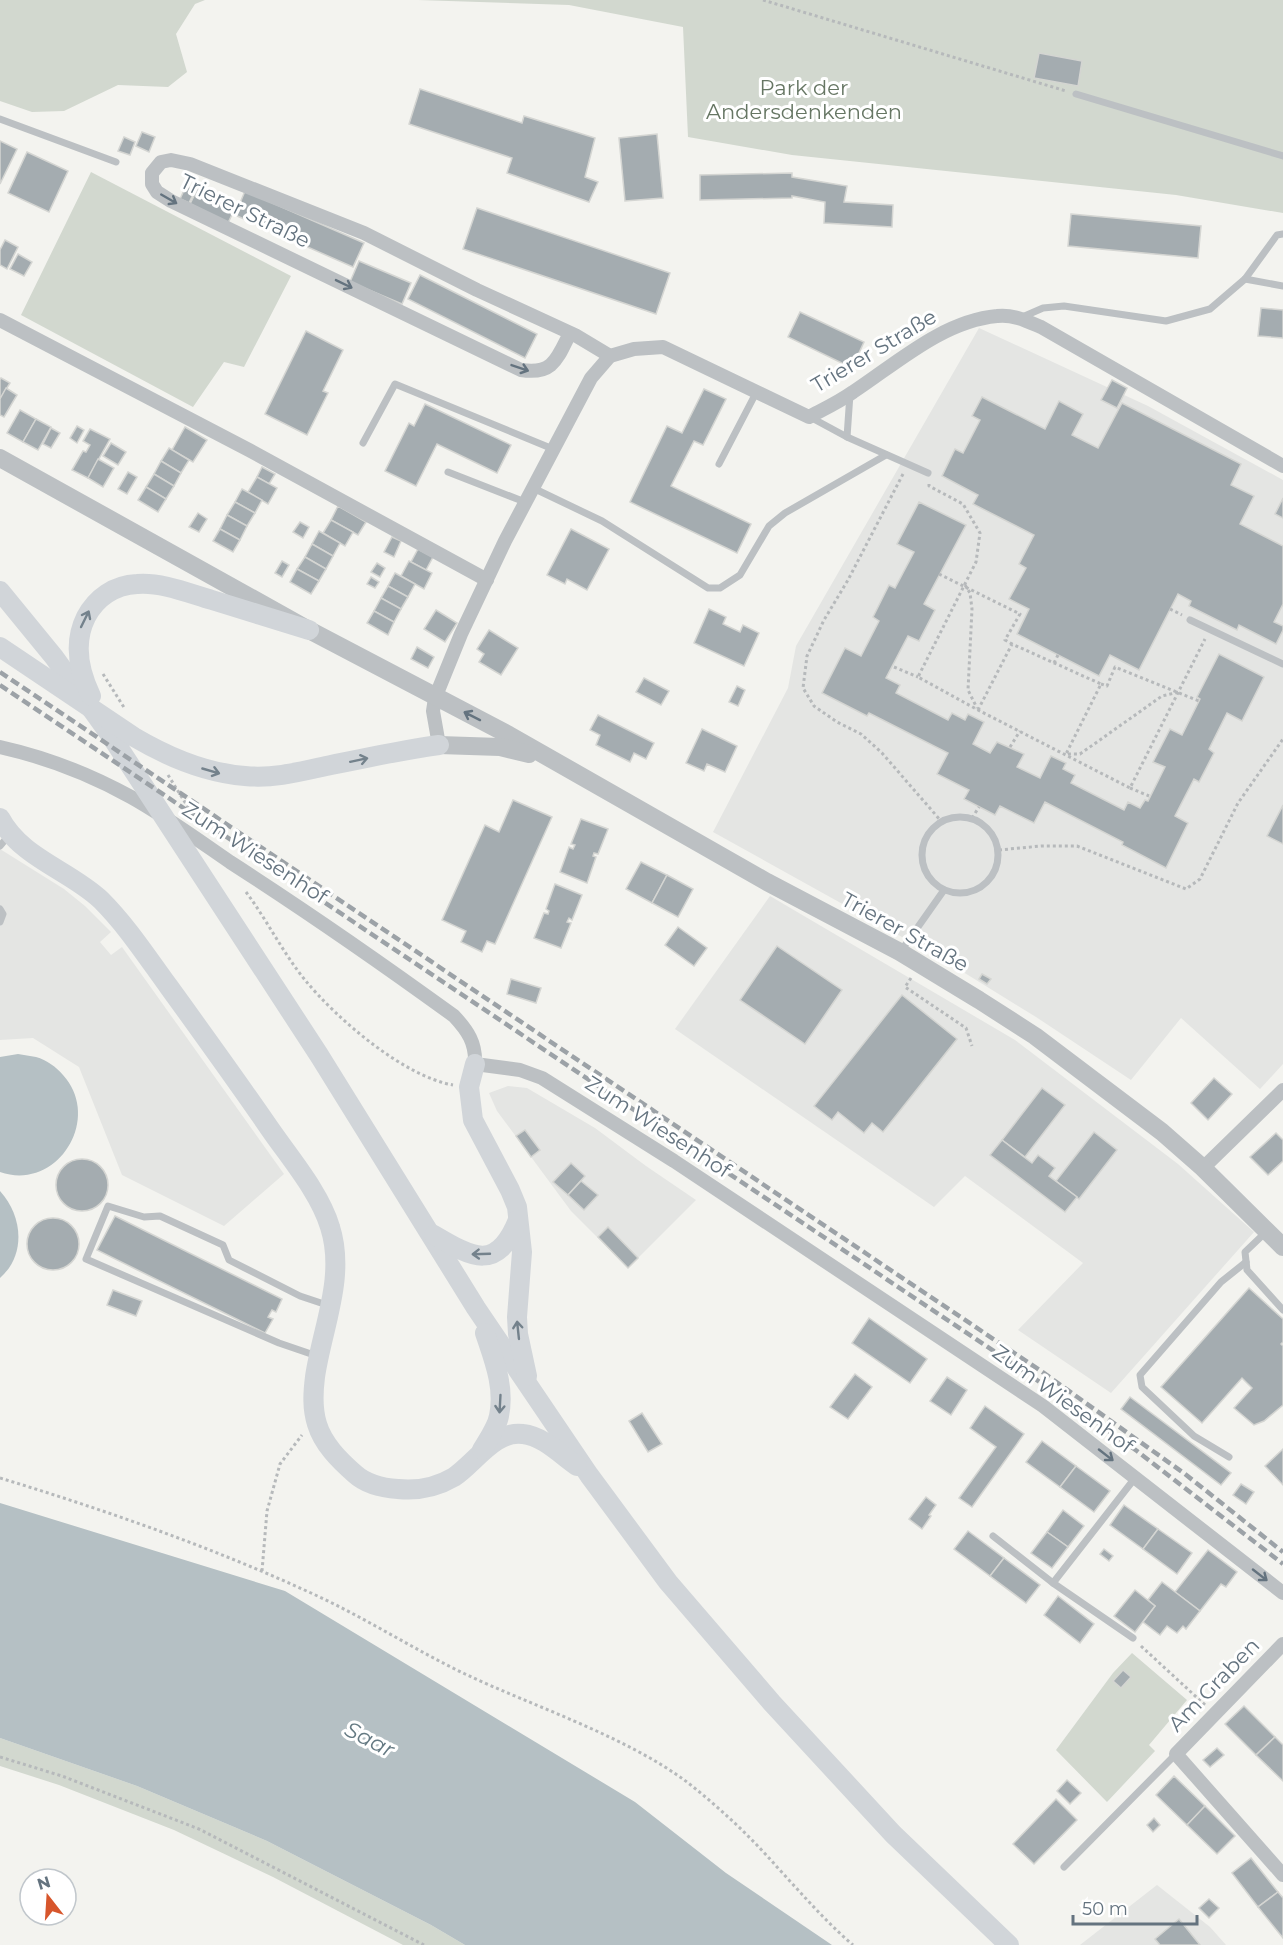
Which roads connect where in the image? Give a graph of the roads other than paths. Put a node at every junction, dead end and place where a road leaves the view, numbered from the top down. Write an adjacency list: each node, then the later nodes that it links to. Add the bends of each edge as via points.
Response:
1 (1076, 94): 3 (lane)
2 (0, 119): 4 (lane)
3 (1283, 156)
4 (116, 162)
5 (1283, 234): 6 (lane, via 1277,235)
6 (1245, 279): 7 (lane); 8 (lane, via 1210,309 1166,321 1064,306 1043,308)
7 (1283, 286)
8 (1020, 318): 13 (street, Trierer Straße, via 978,319 951,330 920,346); 21 (street, Trierer Straße)
9 (0, 320): 26 (street)
10 (570, 333): 10 (street, Trierer Straße, one-way to 10, via 364,233 232,179 171,160 161,162 152,173 157,192 171,201 521,370 535,373 546,369 559,355); 11 (street, Trierer Straße)
11 (610, 356): 12 (street, Trierer Straße, via 663,347); 17 (street, via 591,378)
12 (757, 391): 14 (street, Trierer Straße); 20 (lane)
13 (850, 394): 14 (street, Trierer Straße); 15 (lane)
14 (809, 417): 15 (lane)
15 (847, 437): 18 (lane)
16 (363, 443): 17 (lane, via 395,384)
17 (553, 449): 24 (street)
18 (886, 455): 23 (lane); 24 (lane, via 785,513 769,526 740,575 720,588 708,588 602,521)
19 (0, 458): 29 (street, Trierer Straße)
20 (719, 464)
21 (1283, 466)
22 (448, 472): 25 (lane)
23 (928, 473)
24 (532, 488): 25 (street)
25 (525, 502): 26 (street)
26 (486, 580): 32 (street)
27 (0, 591): 33 (main road)
28 (1190, 620): 31 (lane)
29 (309, 630): 32 (street, Trierer Straße); 33 (main road, one-way to 29, via 90,671 78,658 78,644 89,611 98,599 115,589 153,584)
30 (0, 647): 34 (main road, one-way to 34, via 134,738 203,769 247,777 273,776)
31 (1283, 664)
32 (435, 698): 34 (street, via 433,711); 36 (street, Trierer Straße, one-way to 32)
33 (111, 736): 47 (main road)
34 (439, 745): 36 (street, Trierer Straße, via 500,747)
35 (0, 747): 42 (street, Zum Wiesenhof, via 62,766 132,798 252,875 454,1016 474,1044)
36 (564, 766): 41 (street, Trierer Straße, via 767,882)
37 (3, 833): 50 (main road, via 78,880 100,899 122,923 230,1071 319,1201 330,1226 336,1256)
38 (944, 890): 38 (lane, via 927,874 922,856 925,839 941,821 972,818 996,839 999,850 994,873 978,889 956,893); 41 (lane)
39 (0, 909): 40 (lane)
40 (0, 922)
41 (900, 952): 44 (street, Trierer Straße, via 1035,1036)
42 (476, 1064): 45 (main road, via 469,1087 473,1120 510,1190); 58 (street, Zum Wiesenhof, one-way to 58, via 520,1070 542,1078 1043,1406)
43 (1283, 1090): 44 (street)
44 (1203, 1168): 46 (street, Trierer Straße)
45 (518, 1220): 47 (main road, one-way to 47, via 503,1248 483,1257 459,1250); 54 (main road, one-way to 45, via 518,1334 522,1252)
46 (1267, 1230): 48 (street, Trierer Straße); 49 (lane, via 1245,1252)
47 (431, 1233): 51 (main road)
48 (1283, 1247)
49 (1246, 1262): 52 (lane, via 1247,1270); 56 (lane, via 1221,1282 1140,1375 1142,1387 1194,1436)
50 (330, 1305): 53 (main road); 53 (lane, via 300,1296 229,1260 223,1245 160,1216 144,1217 108,1206 86,1259)
51 (476, 1308): 54 (main road); 55 (main road, one-way to 55, via 500,1377 499,1417)
52 (1283, 1310)
53 (318, 1357): 55 (main road, via 312,1401 317,1425 330,1449 357,1476 383,1488 417,1491 453,1478)
54 (529, 1387): 57 (main road)
55 (481, 1452): 57 (main road, via 504,1437 525,1434 539,1439)
56 (1229, 1457)
57 (589, 1475): 67 (main road, via 668,1582 771,1703 893,1834)
58 (1135, 1478): 60 (lane); 61 (street, Zum Wiesenhof, one-way to 61)
59 (993, 1536): 60 (lane)
60 (1053, 1583): 62 (lane)
61 (1283, 1593)
62 (1133, 1638)
63 (1283, 1644): 64 (street, Am Graben)
64 (1176, 1755): 65 (lane); 66 (street)
65 (1064, 1867)
66 (1283, 1875)
67 (1009, 1945)

